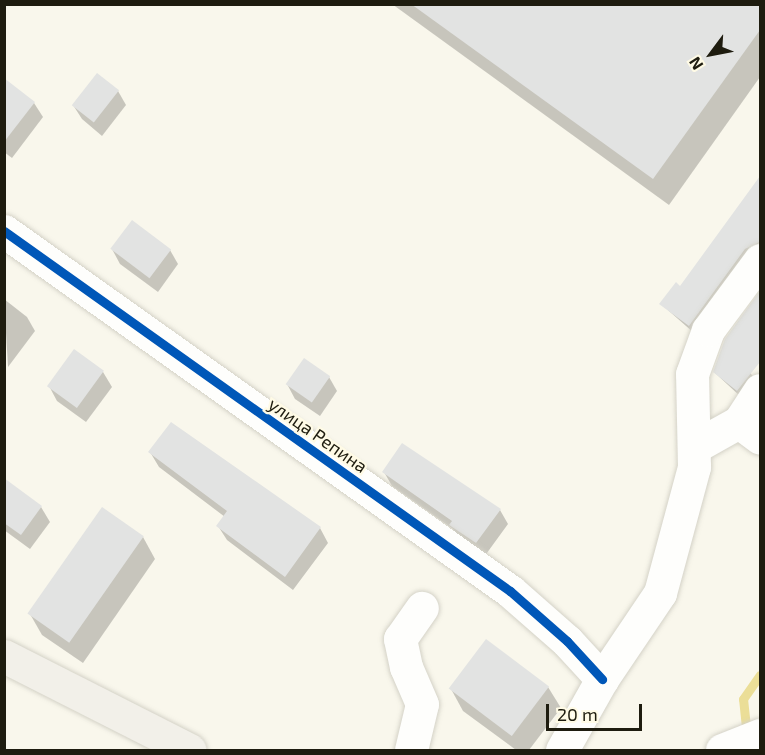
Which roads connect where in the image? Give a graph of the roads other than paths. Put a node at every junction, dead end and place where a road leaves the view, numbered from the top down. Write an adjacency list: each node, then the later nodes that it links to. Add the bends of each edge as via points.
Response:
1 (4, 231): 8 (street, улица Репина, via 510,591 567,641)
2 (760, 260): 5 (street, via 708,330 692,374)
3 (760, 390): 4 (street)
4 (750, 430): 5 (street)
5 (694, 447): 8 (street, via 685,507 660,593)
6 (422, 608): 11 (street, via 400,639 406,667 422,704)
7 (4, 656): 10 (main road)
8 (602, 679): 12 (street)
9 (760, 735): 13 (street)
10 (189, 750)
11 (411, 750)
12 (562, 750)
13 (722, 750)

